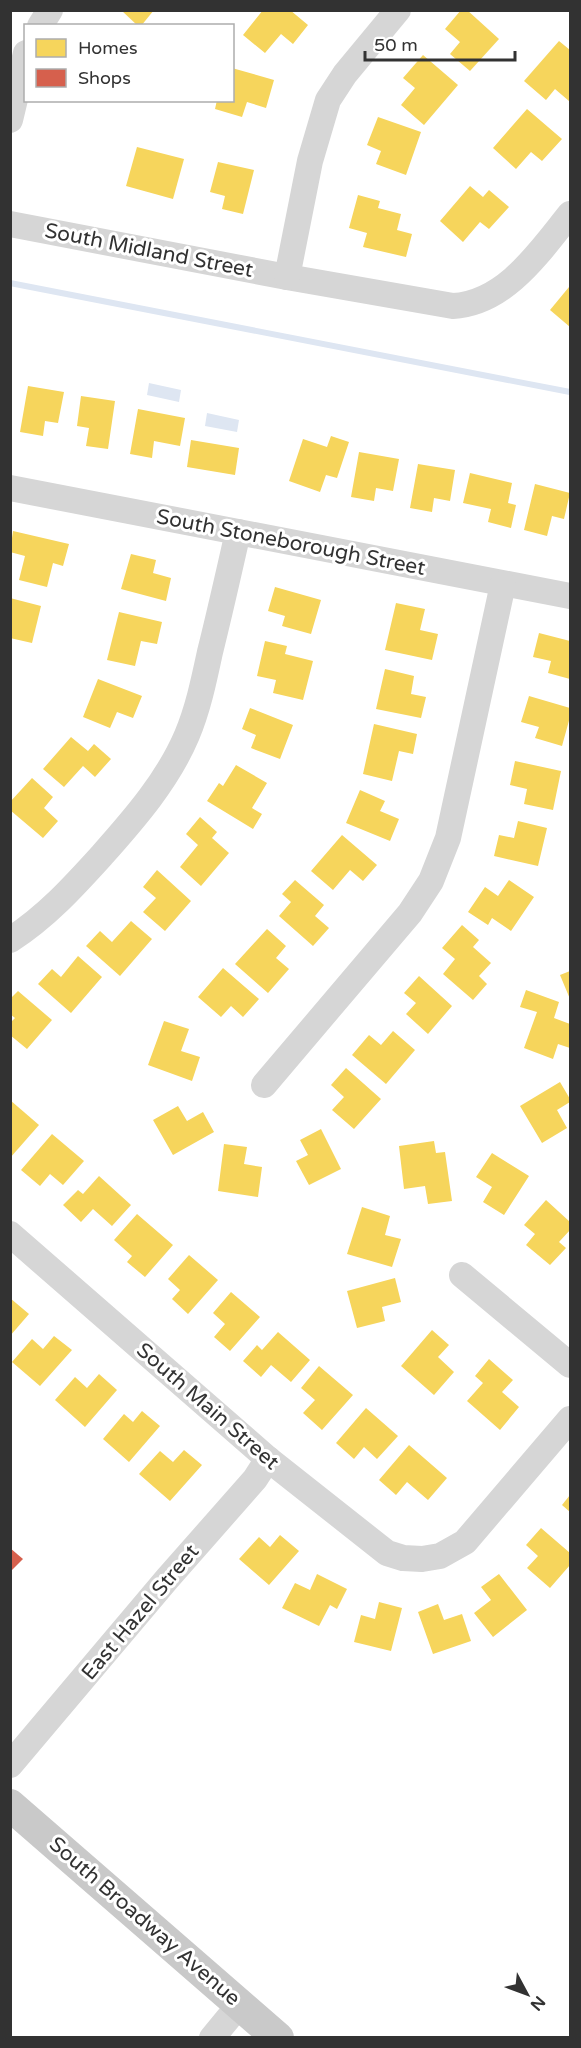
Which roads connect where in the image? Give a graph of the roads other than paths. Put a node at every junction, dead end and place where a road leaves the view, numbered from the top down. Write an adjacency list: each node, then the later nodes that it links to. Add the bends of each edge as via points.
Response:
1 (50, 10): 3 (street)
2 (398, 10): 8 (street, via 328,100 310,161)
3 (41, 24)
4 (24, 61): 5 (street)
5 (10, 120)
6 (570, 214): 8 (street, South Midland Street, via 511,282 482,300 465,305)
7 (10, 224): 8 (street, South Midland Street)
8 (287, 277)
9 (10, 488): 10 (street, South Stoneborough Street)
10 (238, 532): 11 (street, South Stoneborough Street); 13 (street, via 200,693 187,735 170,768 147,802 65,897)
11 (503, 584): 12 (street, South Stoneborough Street); 14 (street, via 448,838 431,881 410,913)
12 (570, 596)
13 (10, 940)
14 (264, 1085)
15 (10, 1234): 19 (street, South Main Street)
16 (462, 1275): 17 (street)
17 (570, 1365)
18 (570, 1419): 19 (street, South Main Street, via 465,1542 440,1556 415,1560 387,1553)
19 (268, 1459): 20 (street, East Hazel Street)
20 (10, 1765)
21 (10, 1804): 22 (main road, South Broadway Avenue)
22 (240, 2004): 23 (street); 24 (main road, South Broadway Avenue)
23 (212, 2037)
24 (278, 2037)

